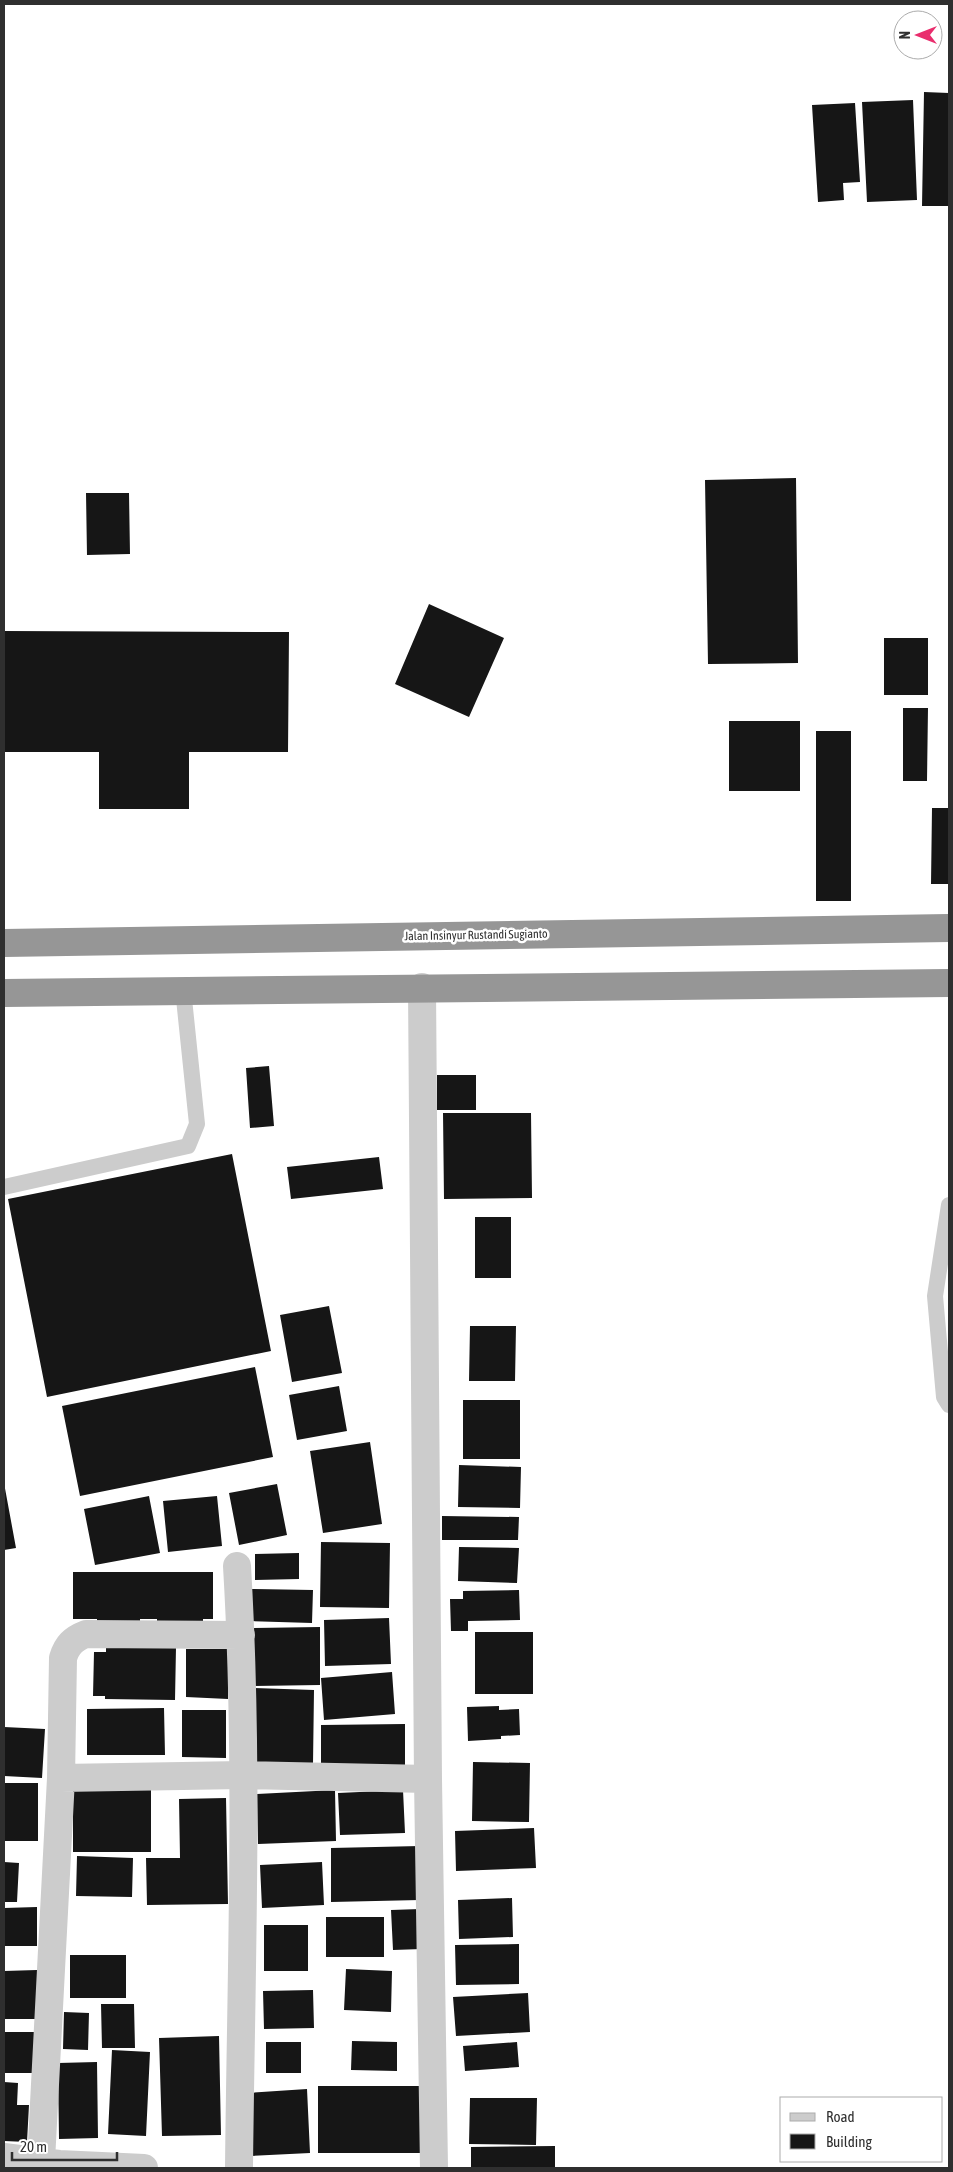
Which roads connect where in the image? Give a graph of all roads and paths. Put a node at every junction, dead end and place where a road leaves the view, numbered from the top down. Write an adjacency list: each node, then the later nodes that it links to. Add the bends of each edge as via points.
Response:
1 (949, 928): 2 (highway, Jalan Insinyur Rustandi Sugianto)
2 (4, 943)
3 (949, 983): 4 (highway)
4 (422, 987): 5 (highway); 14 (street)
5 (183, 990): 6 (highway); 7 (lane, via 197,1124 188,1146)
6 (4, 993)
7 (4, 1187)
8 (949, 1205): 9 (lane, via 935,1296 944,1397)
9 (949, 1405)
10 (237, 1566): 11 (street)
11 (241, 1635): 12 (street); 13 (street, via 86,1634 75,1638 66,1647 63,1658)
12 (243, 1774): 13 (street); 14 (street); 18 (street)
13 (60, 1778): 16 (street)
14 (428, 1779): 19 (street)
15 (4, 2157): 16 (street)
16 (53, 2164): 17 (street)
17 (144, 2168)
18 (239, 2168)
19 (434, 2168)

